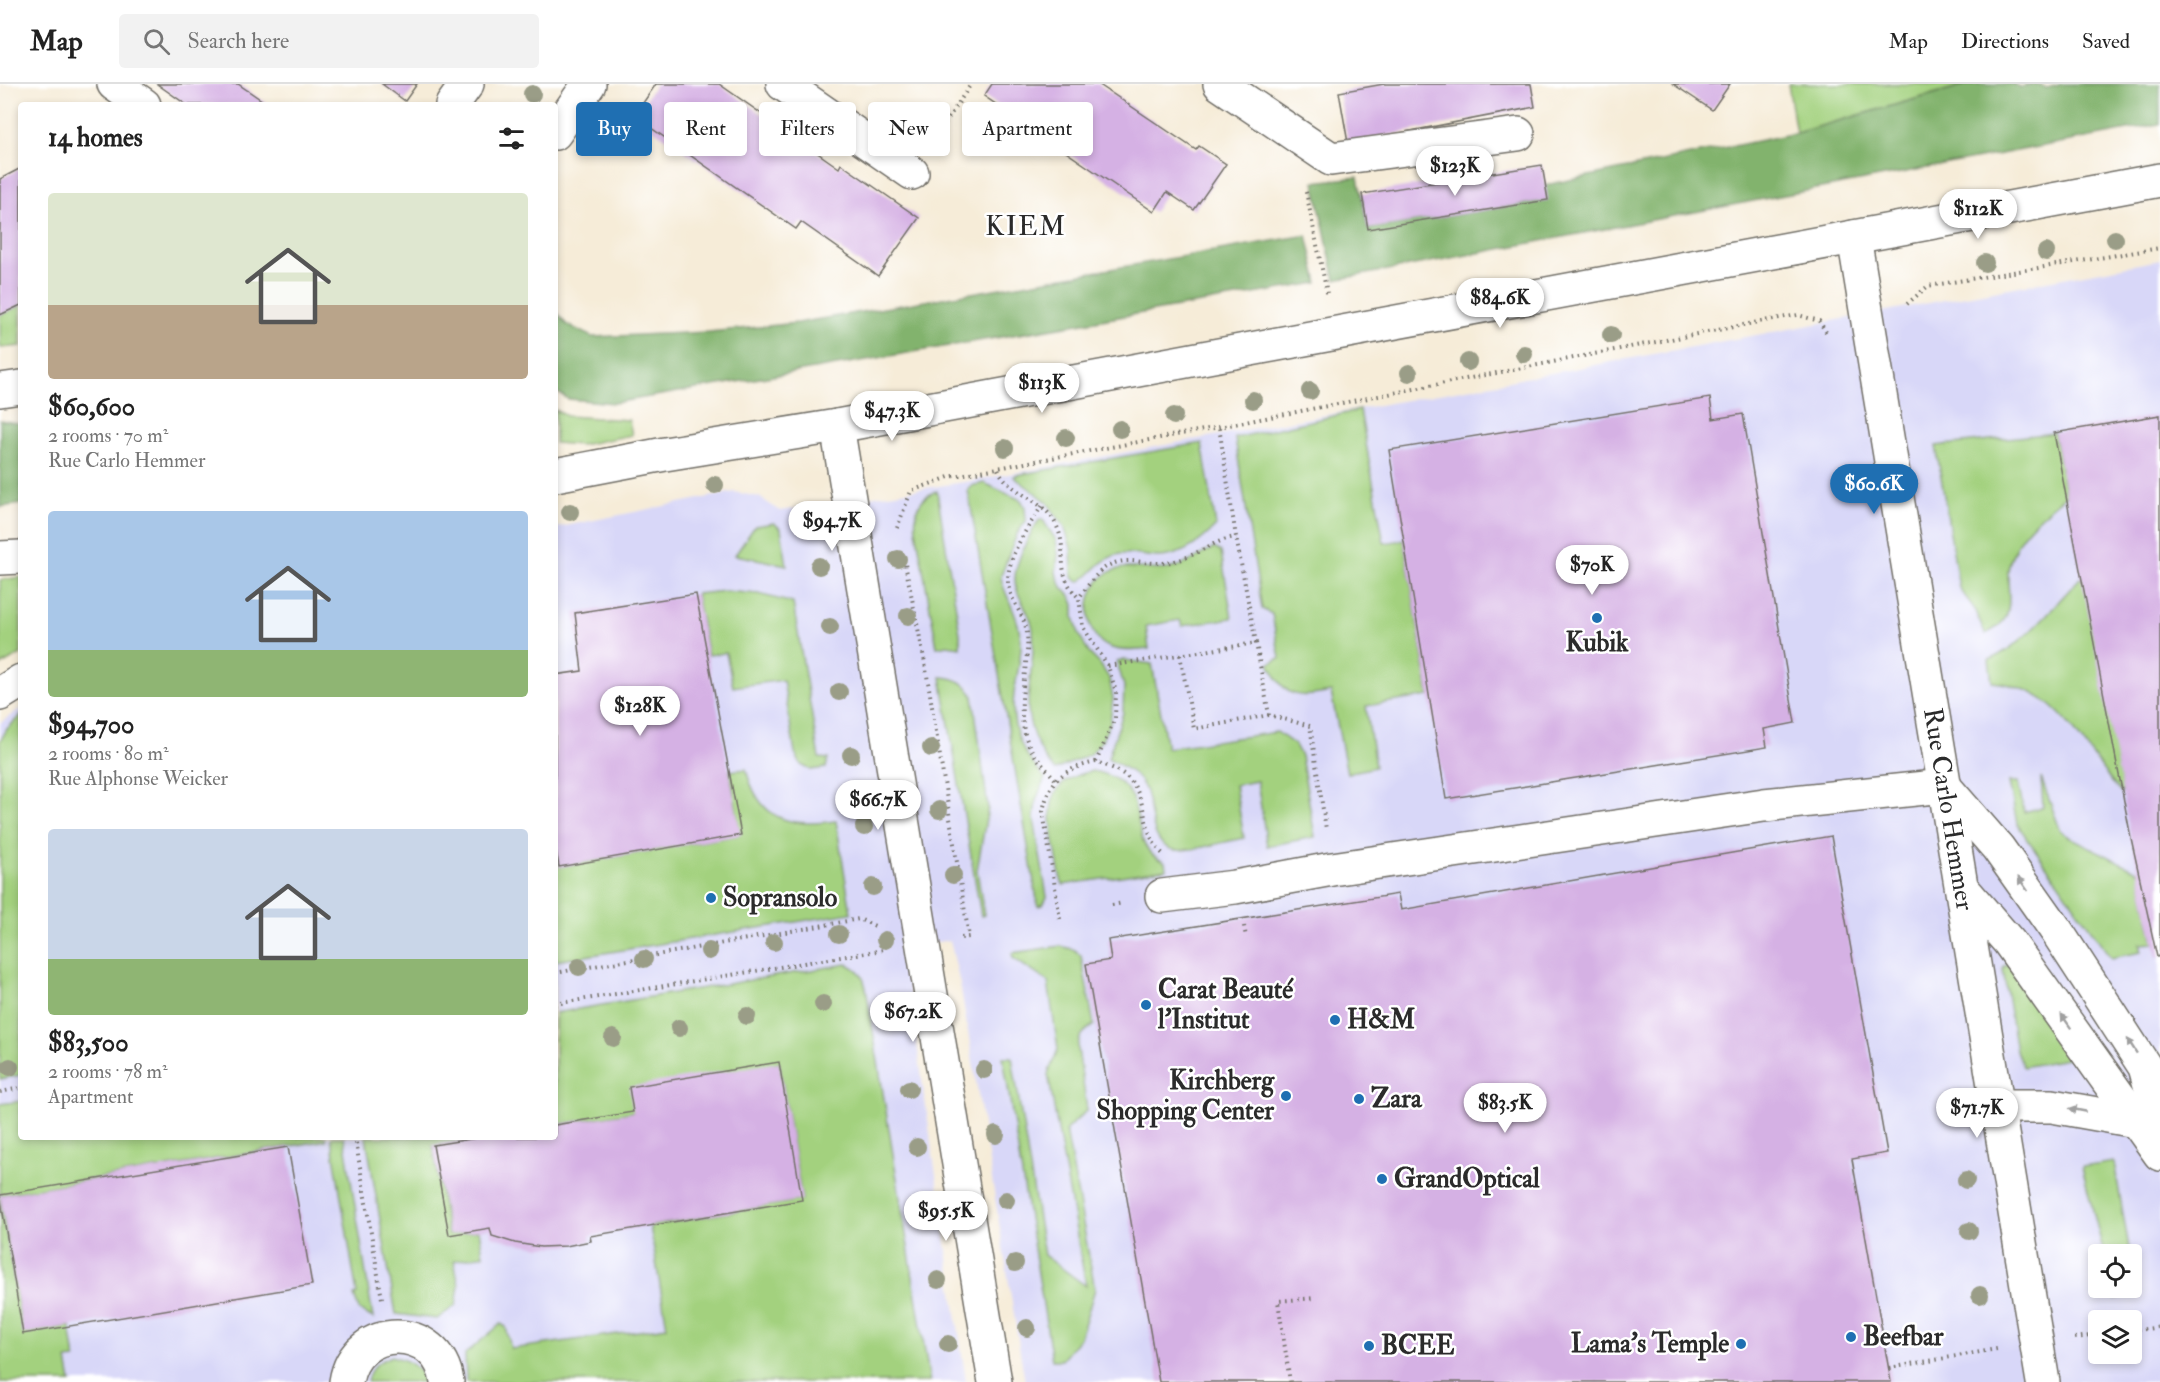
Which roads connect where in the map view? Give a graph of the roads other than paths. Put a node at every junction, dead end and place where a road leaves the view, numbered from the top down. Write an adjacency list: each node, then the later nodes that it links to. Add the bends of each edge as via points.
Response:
1 (114, 84): 6 (street)
2 (467, 84): 7 (street)
3 (783, 84): 10 (street)
4 (1220, 84): 9 (street, via 1330,159)
5 (576, 89): 8 (street)
6 (140, 102)
7 (454, 102)
8 (558, 126)
9 (1518, 134)
10 (912, 173)
11 (2160, 180): 12 (street)
12 (1854, 237): 15 (street); 21 (street, Rue Carlo Hemmer)
13 (18, 387): 14 (street)
14 (0, 390)
15 (837, 426): 16 (street); 29 (street)
16 (558, 474)
17 (18, 557): 18 (street)
18 (0, 558)
19 (18, 683): 20 (street)
20 (0, 694)
21 (1944, 786): 22 (street, Rue Carlo Hemmer); 23 (street, via 1764,805); 25 (street, one-way to 21, via 2145,1067 1998,848)
22 (1962, 888): 24 (street, Rue Carlo Hemmer); 25 (street, one-way to 22)
23 (1175, 894)
24 (1997, 1106): 25 (street, one-way to 24, via 2052,1106); 30 (street, Rue Carlo Hemmer)
25 (2148, 1120): 26 (street)
26 (2160, 1154)
27 (346, 1382): 28 (street, via 360,1351 388,1337 404,1337 433,1351)
28 (447, 1382)
29 (995, 1382)
30 (2043, 1382)

